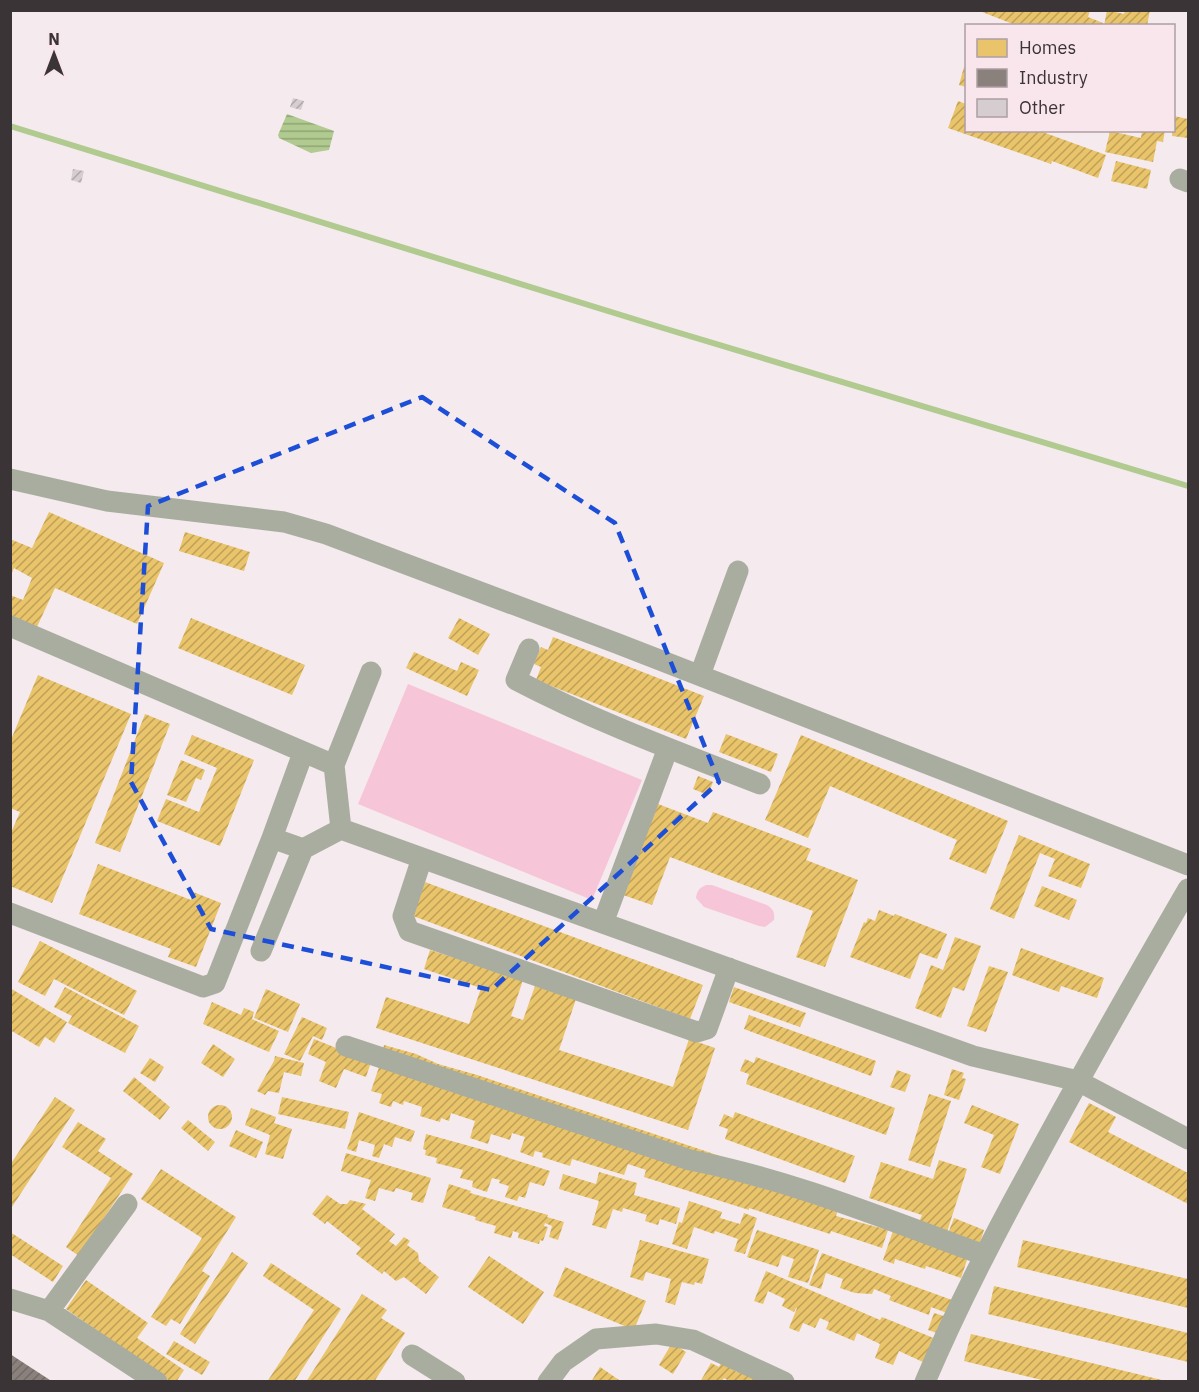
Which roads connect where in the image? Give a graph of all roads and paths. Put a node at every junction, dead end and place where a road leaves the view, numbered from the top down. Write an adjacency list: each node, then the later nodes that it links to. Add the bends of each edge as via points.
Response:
1 (10, 479): 6 (street, via 107,501 284,522 326,534)
2 (738, 571): 6 (street)
3 (10, 626): 8 (street)
4 (529, 649): 7 (street, via 516,680)
5 (371, 672): 9 (street)
6 (700, 675): 15 (street)
7 (668, 748): 10 (street); 18 (street)
8 (303, 753): 9 (street); 12 (street)
9 (334, 765): 11 (street)
10 (760, 784)
11 (340, 829): 13 (street); 14 (street)
12 (272, 838): 13 (street); 17 (street, via 215,983 203,987)
13 (303, 849): 19 (street)
14 (422, 858): 18 (street); 20 (street, via 403,916 409,932 697,1032 707,1029)
15 (1188, 865)
16 (1188, 889): 22 (street)
17 (10, 913)
18 (603, 923): 20 (street)
19 (261, 951)
20 (729, 968): 22 (street, via 973,1056)
21 (346, 1046): 25 (street, via 690,1160 805,1189)
22 (1077, 1081): 23 (street); 25 (street)
23 (1188, 1139)
24 (127, 1203): 27 (street)
25 (984, 1256): 33 (street)
26 (12, 1303): 27 (street)
27 (49, 1311): 29 (street)
28 (412, 1355): 30 (street)
29 (157, 1382)
30 (455, 1382)
31 (548, 1382): 32 (street, via 562,1362 596,1339 656,1334 693,1340)
32 (784, 1382)
33 (925, 1382)

